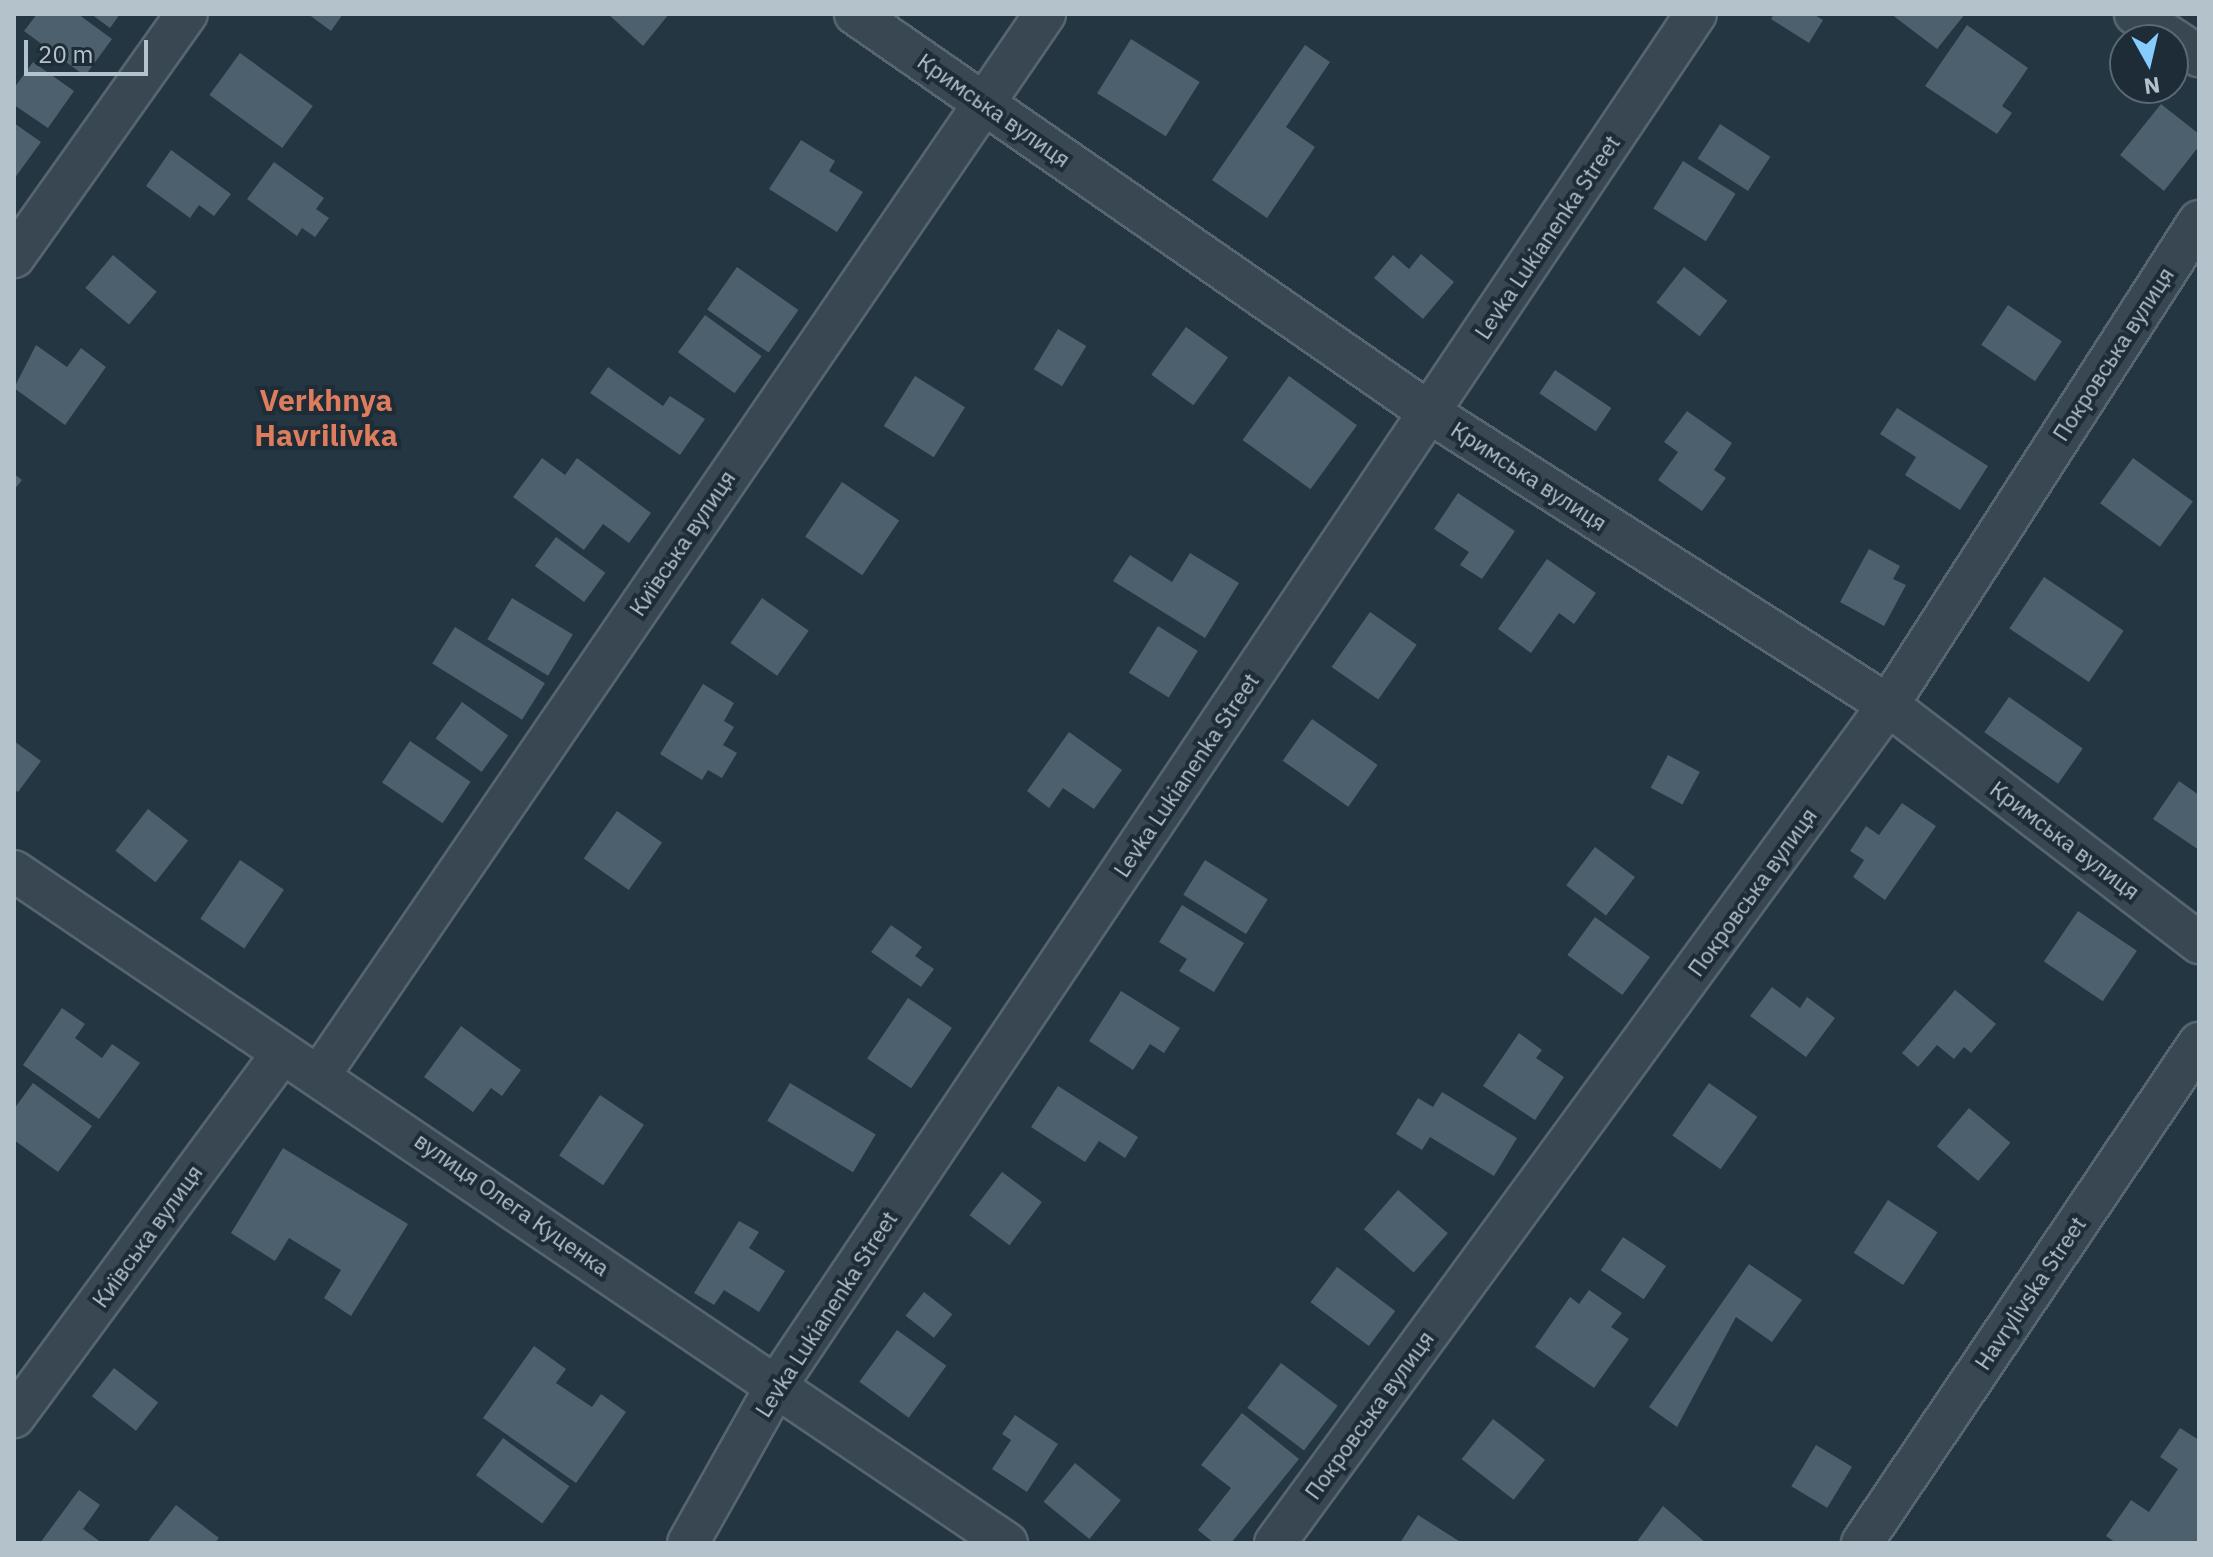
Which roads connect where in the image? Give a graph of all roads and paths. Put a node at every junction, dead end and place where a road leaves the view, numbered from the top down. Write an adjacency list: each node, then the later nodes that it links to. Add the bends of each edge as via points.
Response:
1 (187, 14): 9 (street)
2 (855, 14): 7 (street, Кримська вулиця)
3 (1045, 14): 7 (street, Київська вулиця)
4 (1696, 14): 10 (street, Levka Lukianenka Street)
5 (2135, 14): 6 (street)
6 (2199, 56)
7 (982, 102): 10 (street, Кримська вулиця); 16 (street, Київська вулиця)
8 (2199, 221): 11 (street, Покровська вулиця)
9 (14, 257)
10 (1430, 413): 11 (street, Кримська вулиця); 17 (street, Levka Lukianenka Street)
11 (1888, 705): 13 (street, Кримська вулиця); 21 (street, Покровська вулиця)
12 (14, 871): 15 (street, вулиця Олега Куценка)
13 (2199, 943)
14 (2199, 1043): 22 (street, Havrylivska Street)
15 (280, 1056): 16 (street, вулиця Олега Куценка); 18 (street, Київська вулиця)
16 (321, 1073): 17 (street, вулиця Олега Куценка)
17 (776, 1386): 19 (street, Levka Lukianenka Street); 20 (street, вулиця Олега Куценка)
18 (14, 1417)
19 (688, 1543)
20 (1007, 1543)
21 (1275, 1543)
22 (1862, 1543)

